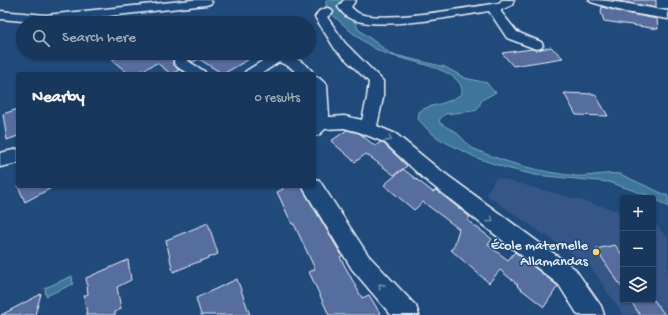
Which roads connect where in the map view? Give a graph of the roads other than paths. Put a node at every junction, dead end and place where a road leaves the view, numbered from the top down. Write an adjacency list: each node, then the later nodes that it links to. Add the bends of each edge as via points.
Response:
1 (350, 0): 5 (street, via 344,7 354,16 368,19 410,18)
2 (508, 0): 5 (street, via 506,4)
3 (595, 0): 10 (street)
4 (206, 2): 9 (street)
5 (495, 6): 11 (street, via 495,12 512,35)
6 (327, 12): 20 (street, via 321,17 329,32 376,81)
7 (0, 15): 8 (street)
8 (16, 16)
9 (74, 16)
10 (668, 16)
11 (536, 45)
12 (181, 60): 15 (street, via 181,63)
13 (267, 60): 16 (street)
14 (285, 60): 17 (street)
15 (191, 72)
16 (253, 72)
17 (305, 72)
18 (316, 83): 19 (street, via 319,85)
19 (318, 127): 20 (street, via 344,122)
20 (368, 129): 25 (street, one-way to 25, via 390,138 429,172 566,277)
21 (16, 156): 22 (street)
22 (0, 160)
23 (313, 188): 24 (street, one-way to 23, via 360,262)
24 (407, 315)
25 (592, 315)

